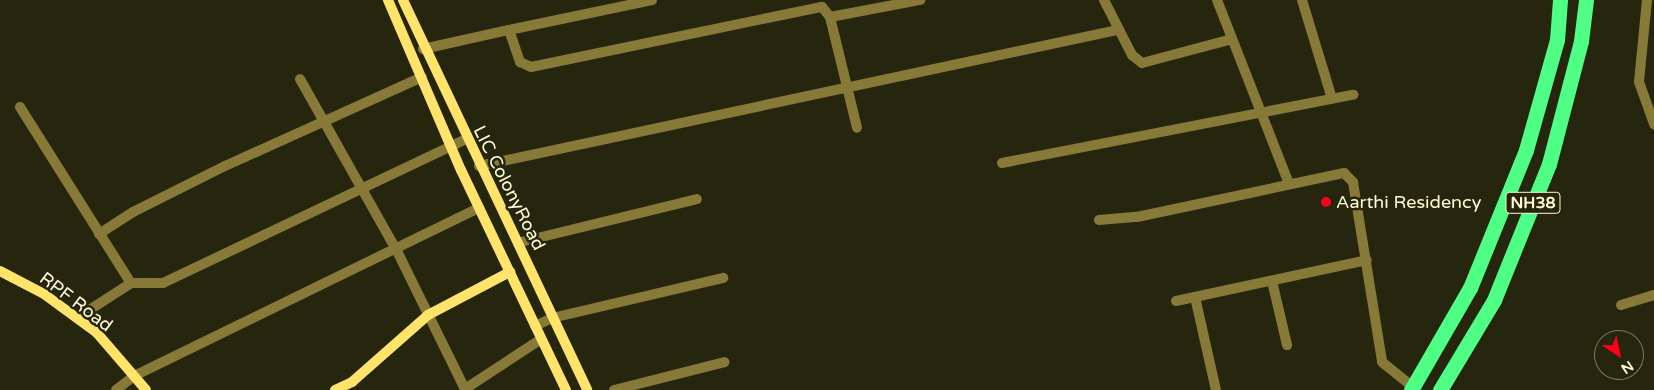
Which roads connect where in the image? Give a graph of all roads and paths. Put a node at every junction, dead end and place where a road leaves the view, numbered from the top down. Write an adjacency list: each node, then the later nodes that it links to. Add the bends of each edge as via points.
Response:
1 (388, 0): 16 (main road, LIC ColonyRoad)
2 (403, 0): 15 (main road, LIC ColonyRoad)
3 (652, 0): 12 (street)
4 (920, 0): 11 (street)
5 (1104, 0): 13 (street)
6 (1217, 0): 14 (street)
7 (1302, 0): 20 (street)
8 (1560, 0): 56 (highway, NH38, via 1557,40 1526,150 1470,288)
9 (1586, 0): 65 (highway, NH38, via 1581,41 1549,164 1494,300)
10 (1647, 0): 24 (street, via 1639,82)
11 (830, 17): 12 (street, via 822,6 530,67 520,62); 18 (street)
12 (509, 30): 15 (street)
13 (1117, 30): 14 (street, via 1132,55 1142,63); 18 (street)
14 (1232, 39): 22 (street)
15 (423, 49): 26 (main road, LIC ColonyRoad)
16 (422, 77): 23 (street); 27 (main road, LIC ColonyRoad)
17 (300, 79): 23 (street)
18 (847, 88): 25 (street); 29 (street)
19 (1353, 95): 20 (street)
20 (1332, 99): 22 (street)
21 (20, 107): 35 (street)
22 (1259, 114): 28 (street); 30 (street)
23 (322, 123): 31 (street); 35 (street, via 224,166 133,212)
24 (1654, 124)
25 (857, 128)
26 (466, 139): 27 (street); 29 (main road, LIC ColonyRoad)
27 (454, 146): 31 (street); 33 (main road, LIC ColonyRoad)
28 (1002, 163)
29 (479, 166): 36 (main road, LIC ColonyRoad)
30 (1289, 184): 34 (street, via 1137,217); 38 (street, via 1344,173 1348,176)
31 (360, 189): 37 (street); 43 (street, via 163,283)
32 (697, 199): 36 (street)
33 (479, 208): 37 (street); 40 (main road, LIC ColonyRoad)
34 (1099, 220)
35 (99, 234): 43 (street)
36 (521, 242): 50 (main road, LIC ColonyRoad)
37 (397, 251): 48 (street); 55 (street)
38 (1367, 260): 42 (street); 56 (street, via 1382,362)
39 (0, 271): 49 (main road, RPF Road)
40 (510, 272): 48 (main road); 51 (main road, LIC ColonyRoad)
41 (722, 278): 50 (street)
42 (1272, 280): 45 (street); 53 (street)
43 (131, 283): 49 (street)
44 (1654, 294): 47 (street)
45 (1195, 297): 46 (street); 64 (street)
46 (1176, 301)
47 (1621, 305)
48 (428, 315): 57 (street); 60 (main road, via 352,382)
49 (77, 318): 55 (main road, RPF Road, via 97,333)
50 (552, 318): 51 (street); 62 (main road, LIC ColonyRoad)
51 (535, 326): 52 (main road, LIC ColonyRoad)
52 (541, 339): 57 (street); 61 (main road, LIC ColonyRoad)
53 (1287, 344)
54 (725, 362): 63 (street)
55 (134, 376): 58 (street); 59 (main road, RPF Road)
56 (1412, 388)
57 (465, 389)
58 (116, 390)
59 (146, 390)
60 (335, 390)
61 (566, 390)
62 (587, 390)
63 (614, 390)
64 (1216, 390)
65 (1440, 390)

